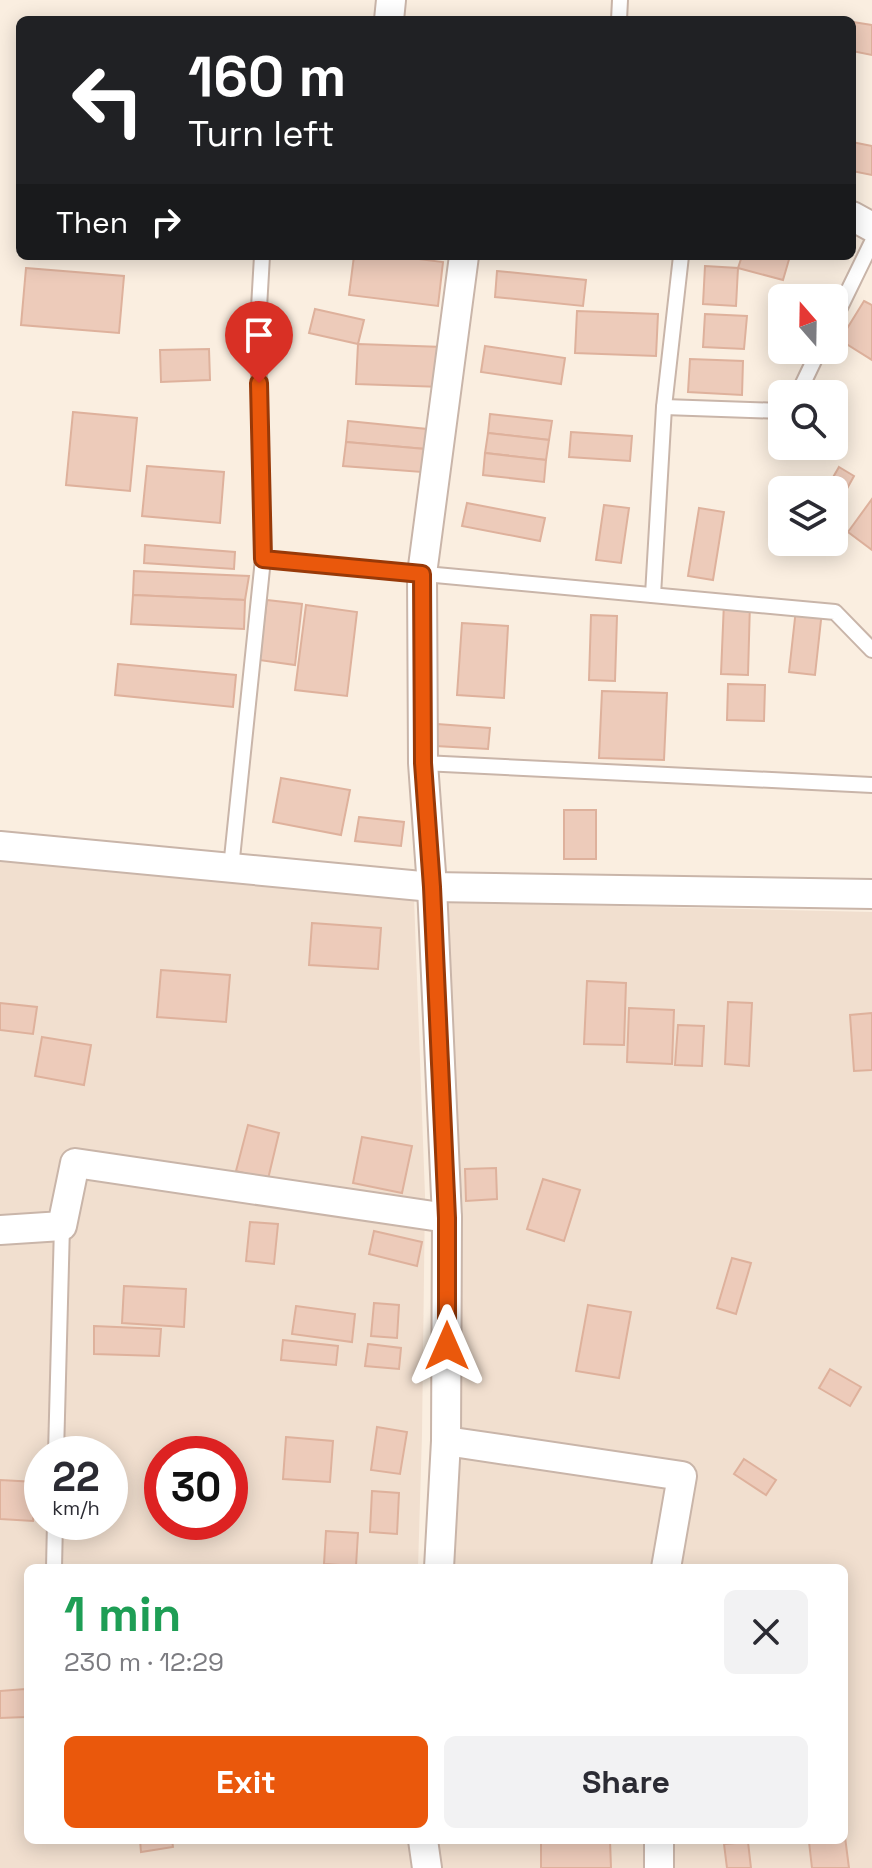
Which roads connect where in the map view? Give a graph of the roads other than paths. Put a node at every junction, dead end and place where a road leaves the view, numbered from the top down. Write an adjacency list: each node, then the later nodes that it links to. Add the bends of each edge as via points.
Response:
1 (872, 242): 5 (lane)
2 (262, 260): 8 (lane, via 258,325)
3 (463, 260): 9 (street)
4 (681, 260): 6 (lane)
5 (848, 291)
6 (664, 407): 7 (lane); 10 (lane)
7 (768, 411)
8 (263, 559): 9 (lane); 15 (lane)
9 (422, 574): 10 (lane); 12 (street)
10 (653, 595): 11 (lane, via 835,612)
11 (872, 650)
12 (423, 763): 13 (lane); 16 (street)
13 (872, 785)
14 (0, 846): 15 (street)
15 (231, 868): 16 (street)
16 (432, 887): 17 (street); 18 (street)
17 (872, 894)
18 (447, 1218): 19 (street, via 75,1163); 22 (street)
19 (62, 1226): 20 (street); 21 (lane)
20 (0, 1230)
21 (56, 1436)
22 (446, 1441): 25 (street); 26 (street, via 682,1476)
23 (55, 1540): 24 (lane)
24 (54, 1564)
25 (439, 1564)
26 (667, 1564)
27 (424, 1844): 29 (street)
28 (659, 1844): 30 (street)
29 (427, 1868)
30 (659, 1868)

